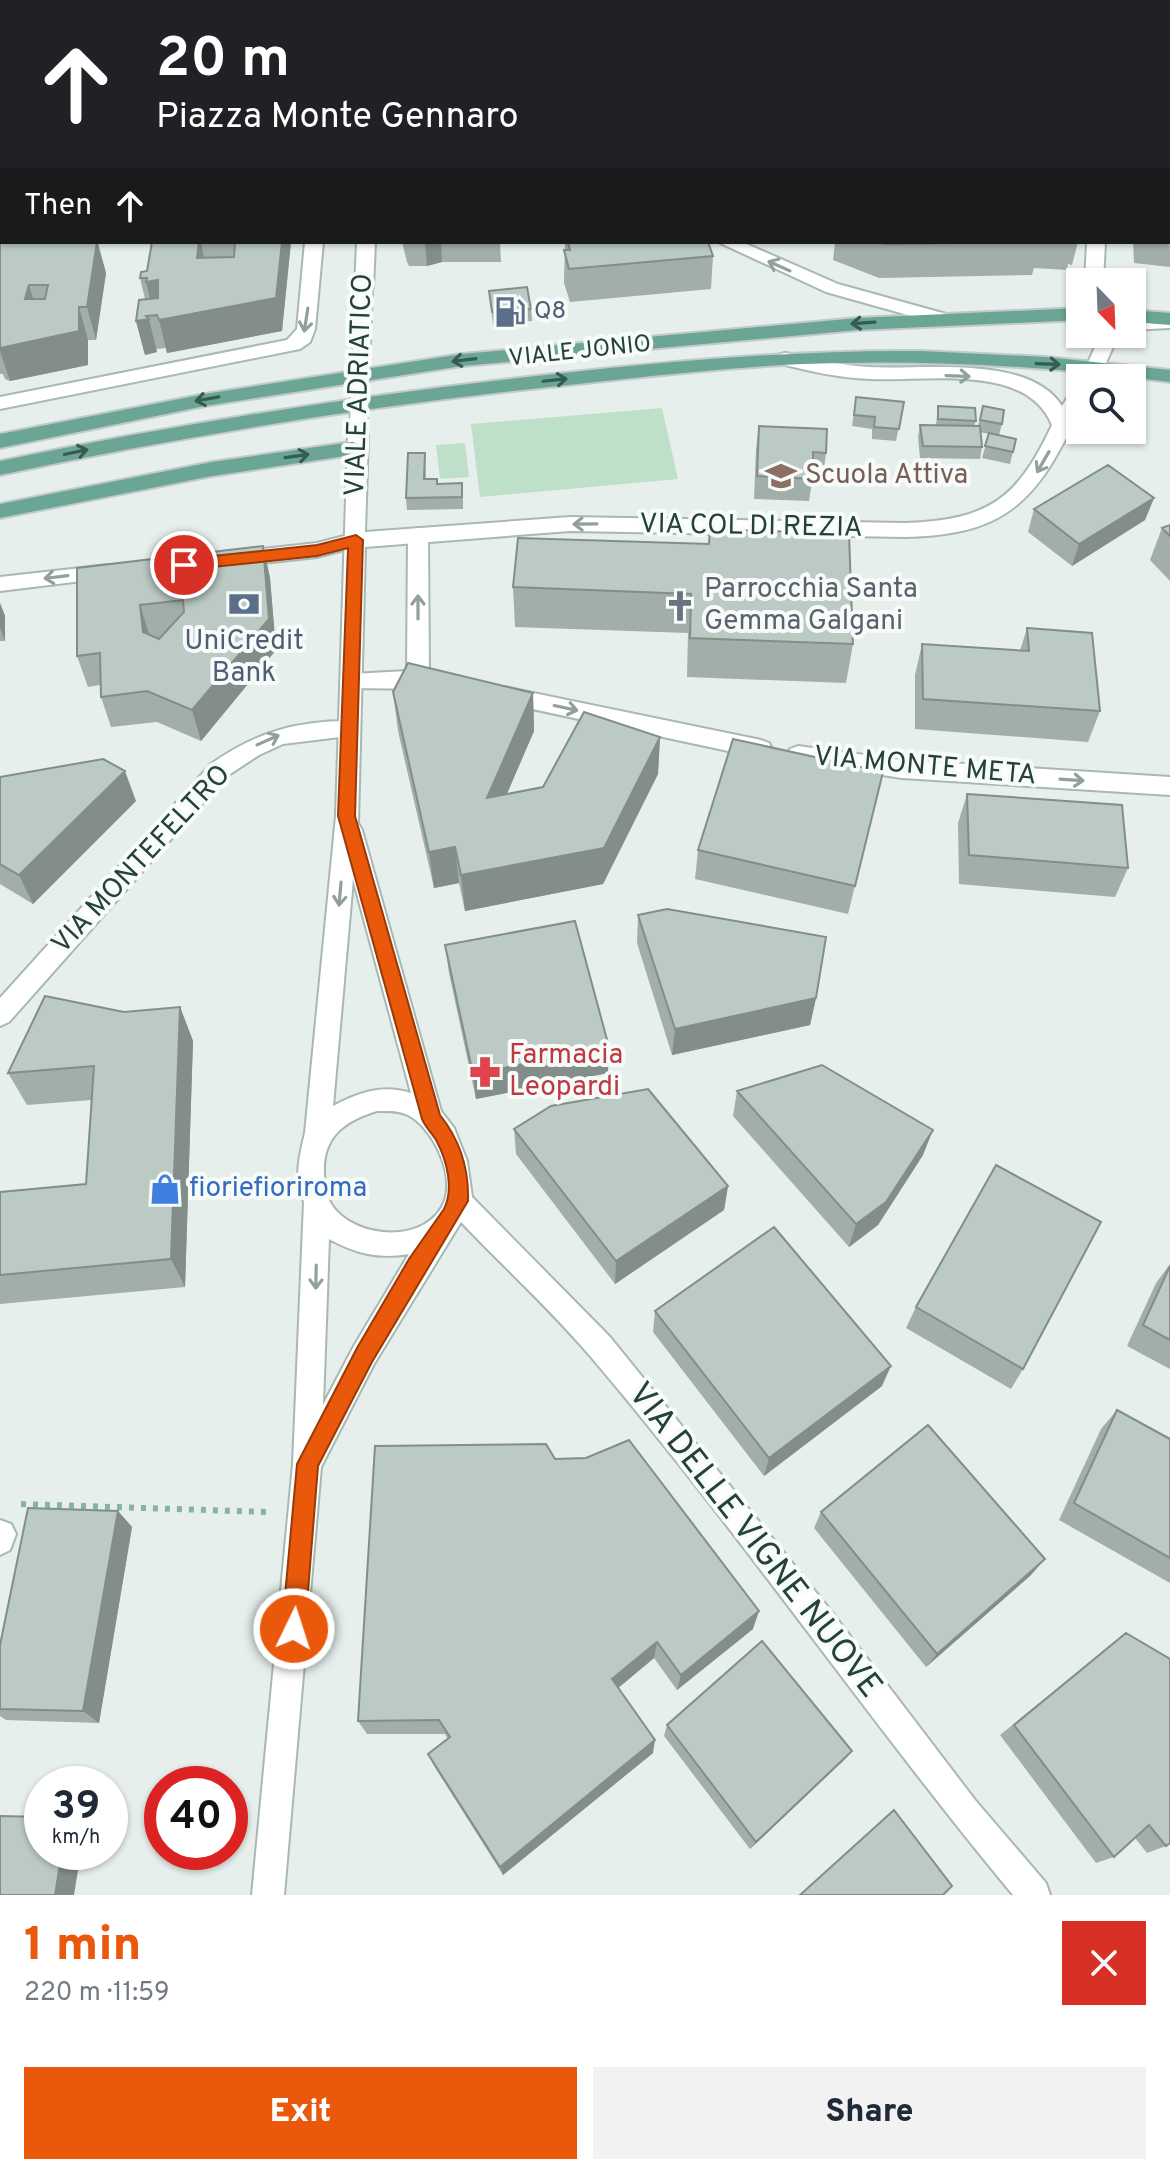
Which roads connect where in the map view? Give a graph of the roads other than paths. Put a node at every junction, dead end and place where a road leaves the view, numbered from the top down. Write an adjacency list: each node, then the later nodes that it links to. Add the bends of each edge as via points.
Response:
1 (314, 244): 15 (street, one-way to 15, via 306,329 293,345)
2 (366, 244): 19 (street, VIALE ADRIATICO, bridge)
3 (732, 244): 8 (street, one-way to 3, via 832,288)
4 (1096, 244): 5 (street)
5 (1095, 268)
6 (1066, 314): 8 (main road, VIALE JONIO)
7 (1146, 317): 9 (main road)
8 (940, 318): 18 (main road, VIALE JONIO, one-way to 18, via 416,366 168,406)
9 (1170, 320): 10 (street)
10 (1146, 323)
11 (785, 359): 12 (main road, VIALE JONIO, one-way to 12, via 914,357); 17 (street, one-way to 17, via 852,372 1014,382 1038,391); 20 (main road, VIALE JONIO, one-way to 11, via 328,407)
12 (1066, 370)
13 (1146, 375): 14 (main road, VIALE JONIO)
14 (1170, 376)
15 (0, 403)
16 (1066, 416): 17 (street, VIA COL DI REZIA)
17 (1061, 424): 22 (street, VIA COL DI REZIA, one-way to 22, via 1021,496 985,517 952,526 905,530 570,524)
18 (0, 441)
19 (358, 442): 21 (main road, one-way to 19); 23 (street, VIALE ADRIATICO)
20 (0, 468)
21 (0, 511)
22 (418, 535): 23 (street, VIA COL DI REZIA); 27 (street, one-way to 22)
23 (356, 540): 24 (street, VIA COL DI REZIA); 28 (street, VIALE ADRIATICO)
24 (222, 561)
25 (132, 569): 26 (street, one-way to 26)
26 (0, 584)
27 (418, 679): 28 (street, VIA MONTE META); 30 (street, VIA MONTE META, one-way to 30, via 822,759)
28 (351, 682): 29 (street, VIALE ADRIATICO)
29 (348, 729): 31 (street, VIALE ADRIATICO); 32 (street, VIA MONTEFELTRO, one-way to 29, via 219,770 286,732)
30 (1170, 786)
31 (347, 816): 33 (street); 34 (street, one-way to 34)
32 (0, 1015)
33 (431, 1119): 34 (street, via 401,1100 385,1098 350,1107); 36 (street, via 453,1154)
34 (318, 1133): 35 (street, via 310,1159)
35 (317, 1199): 37 (street, via 337,1230 360,1243 392,1247); 38 (street, one-way to 38)
36 (458, 1201): 37 (street); 40 (street, VIA DELLE VIGNE NUOVE, via 609,1357)
37 (440, 1228): 38 (street)
38 (307, 1464): 39 (street)
39 (268, 1895)
40 (1034, 1895)

